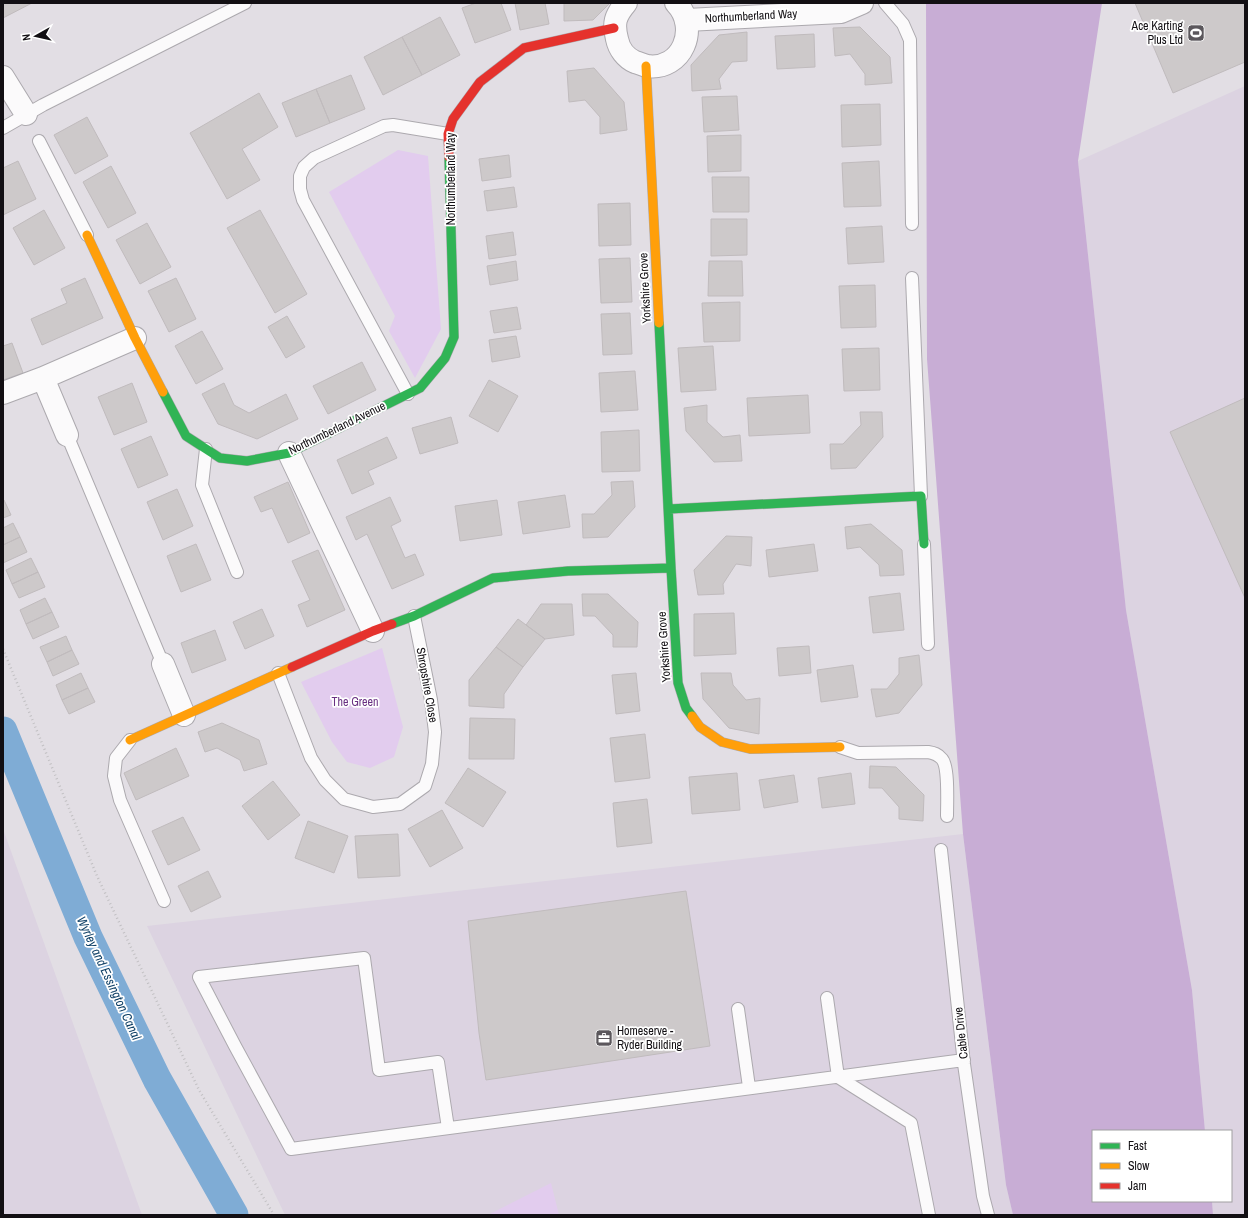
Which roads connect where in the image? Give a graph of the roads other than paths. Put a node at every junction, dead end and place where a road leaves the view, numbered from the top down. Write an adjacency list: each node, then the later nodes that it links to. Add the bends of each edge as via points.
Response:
1 (245, 3): 9 (lane)
2 (626, 3): 6 (street, via 618,12)
3 (862, 3): 5 (street, Northumberland Way, via 841,12)
4 (885, 3): 13 (lane, via 903,24 910,40)
5 (682, 11): 7 (street, via 688,33 685,44 669,62)
6 (614, 28): 7 (street, via 618,46 629,59); 11 (street, Northumberland Way, via 524,48 480,82 453,119)
7 (646, 66): 25 (street, Yorkshire Grove)
8 (3, 77): 9 (street)
9 (26, 114): 10 (lane)
10 (3, 128)
11 (448, 134): 16 (street, Northumberland Way); 20 (lane, via 393,125 384,126 314,158 304,167 300,176 303,200)
12 (39, 141): 14 (lane)
13 (912, 224)
14 (88, 235): 17 (street, Northumberland Avenue)
15 (912, 278): 24 (lane)
16 (454, 337): 20 (street, Northumberland Avenue, via 445,358 420,388)
17 (135, 338): 18 (street); 22 (street, Northumberland Avenue, via 186,436)
18 (43, 378): 19 (street); 21 (street)
19 (3, 392)
20 (408, 394): 23 (street, Northumberland Avenue)
21 (67, 435): 32 (lane)
22 (206, 449): 23 (street, Northumberland Avenue, via 220,458 247,461); 28 (lane, via 202,485)
23 (289, 453): 30 (street)
24 (921, 496): 25 (street); 26 (street)
25 (669, 509): 27 (street, Yorkshire Grove)
26 (924, 544): 31 (lane)
27 (671, 568): 29 (street, via 568,571 493,578); 36 (street, Yorkshire Grove, via 678,684 686,708 700,727 722,742 750,749)
28 (237, 572)
29 (414, 616): 30 (street); 33 (lane, Shropshire Close, via 435,732 432,764 425,786 400,804 373,807 344,799 325,780 311,758)
30 (374, 631): 33 (street)
31 (928, 644)
32 (163, 664): 34 (street)
33 (278, 673): 34 (street)
34 (184, 715): 35 (street)
35 (130, 740): 39 (lane, via 116,758 114,776 120,800)
36 (840, 747): 37 (lane, via 858,753 936,754 943,760 946,769)
37 (947, 816)
38 (941, 850): 42 (lane, Cable Drive)
39 (164, 901)
40 (827, 998): 43 (lane)
41 (738, 1009): 44 (lane)
42 (964, 1060): 43 (lane); 47 (lane, Cable Drive, via 983,1196)
43 (838, 1077): 44 (lane); 46 (lane, via 911,1123)
44 (749, 1087): 45 (lane)
45 (448, 1128): 45 (lane, via 291,1149 199,977 364,958 379,1070 438,1062)
46 (929, 1215)
47 (988, 1215)

